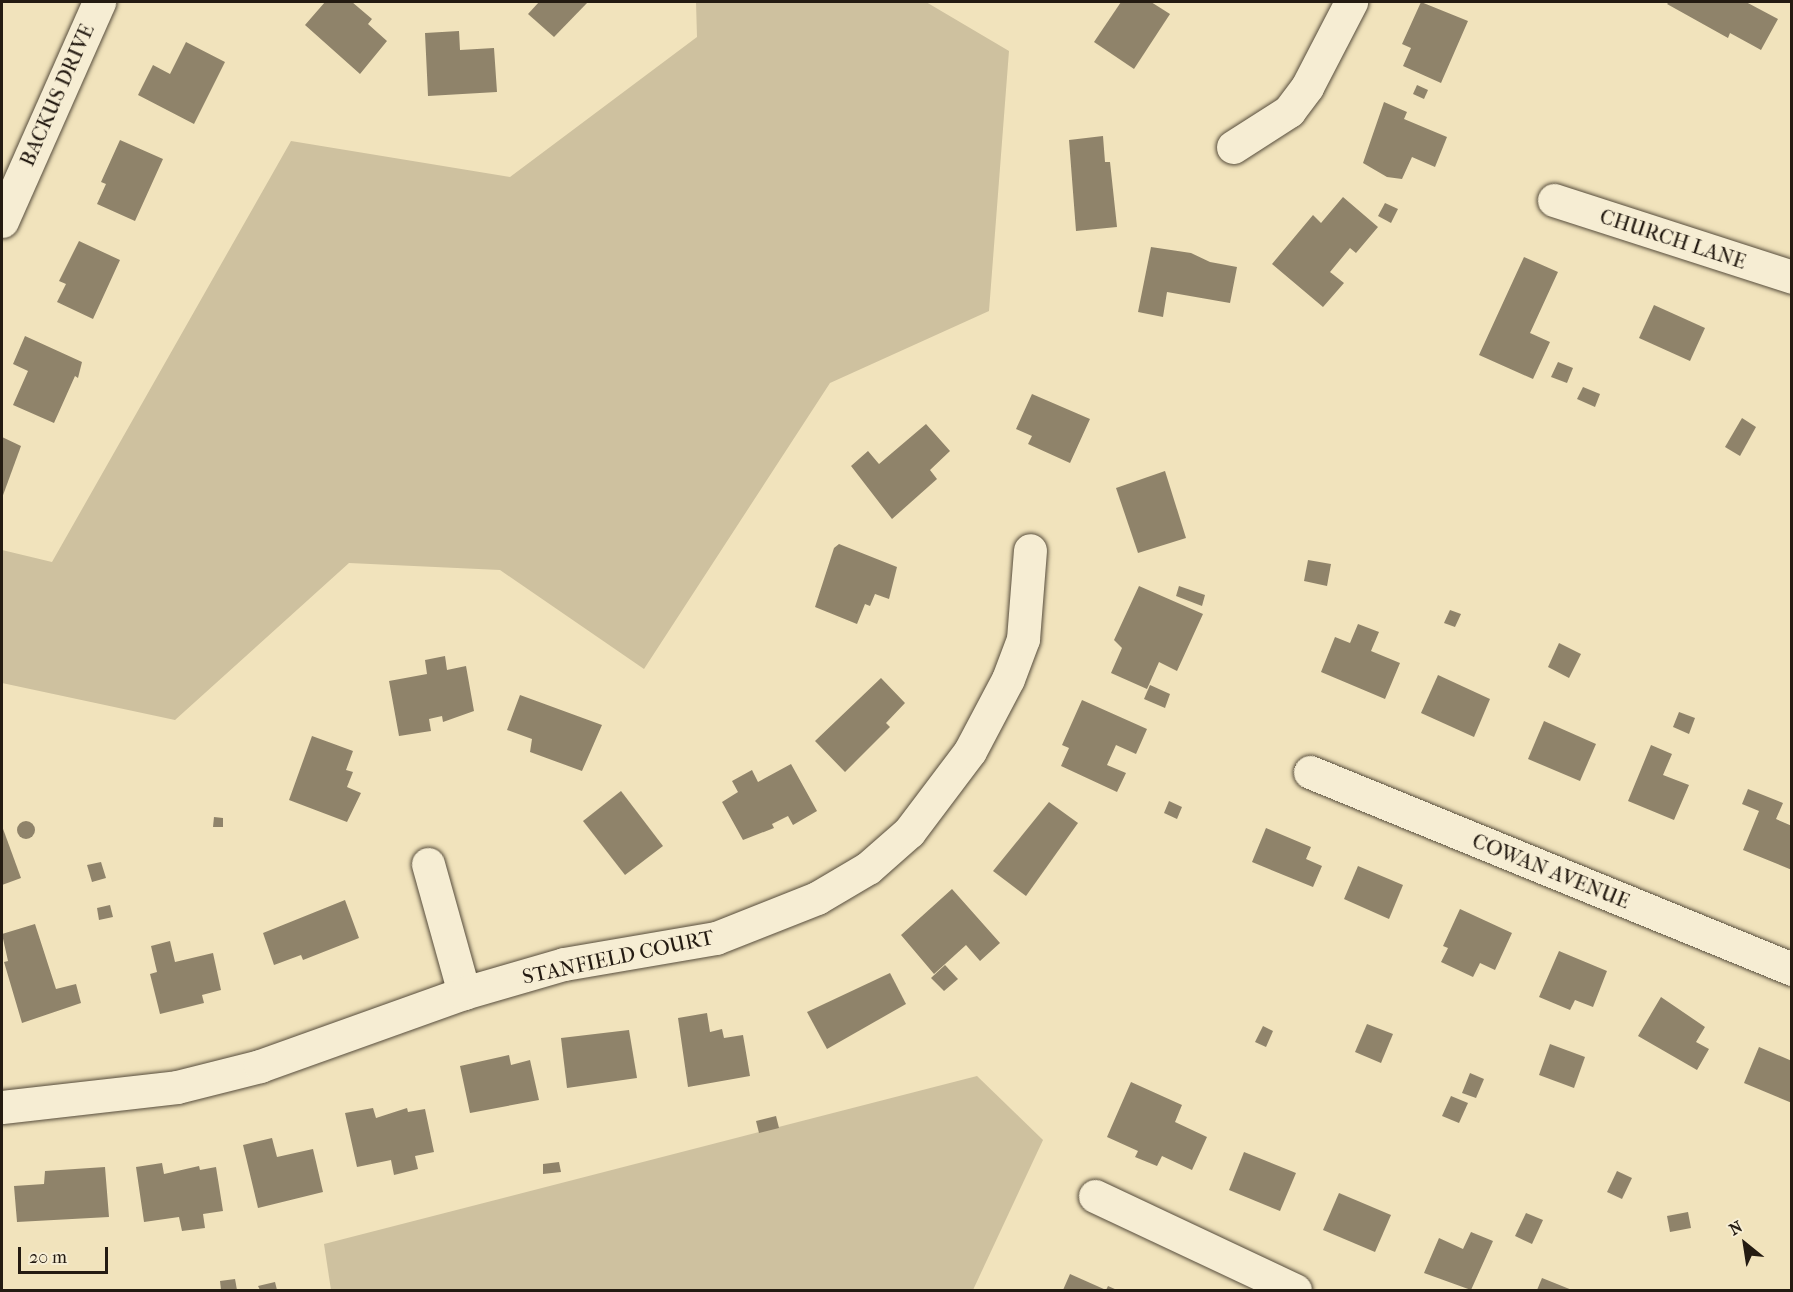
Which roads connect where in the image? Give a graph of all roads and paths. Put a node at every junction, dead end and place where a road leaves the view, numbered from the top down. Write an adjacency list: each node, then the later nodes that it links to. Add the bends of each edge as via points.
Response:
1 (1351, 2): 3 (street, via 1307,87 1288,111)
2 (93, 3): 5 (street, BACKUS DRIVE)
3 (1233, 147)
4 (1554, 200): 6 (street, CHURCH LANE)
5 (2, 221)
6 (1791, 277)
7 (1030, 550): 11 (street, STANFIELD COURT, via 1023,639 1008,679 970,752 942,793 909,832 868,868 816,898 716,938 564,964)
8 (1310, 772): 10 (street, COWAN AVENUE)
9 (428, 864): 11 (street)
10 (1791, 969)
11 (464, 993): 12 (street, STANFIELD COURT, via 260,1066 177,1087)
12 (2, 1107)
13 (1095, 1196): 14 (street)
14 (1295, 1290)

